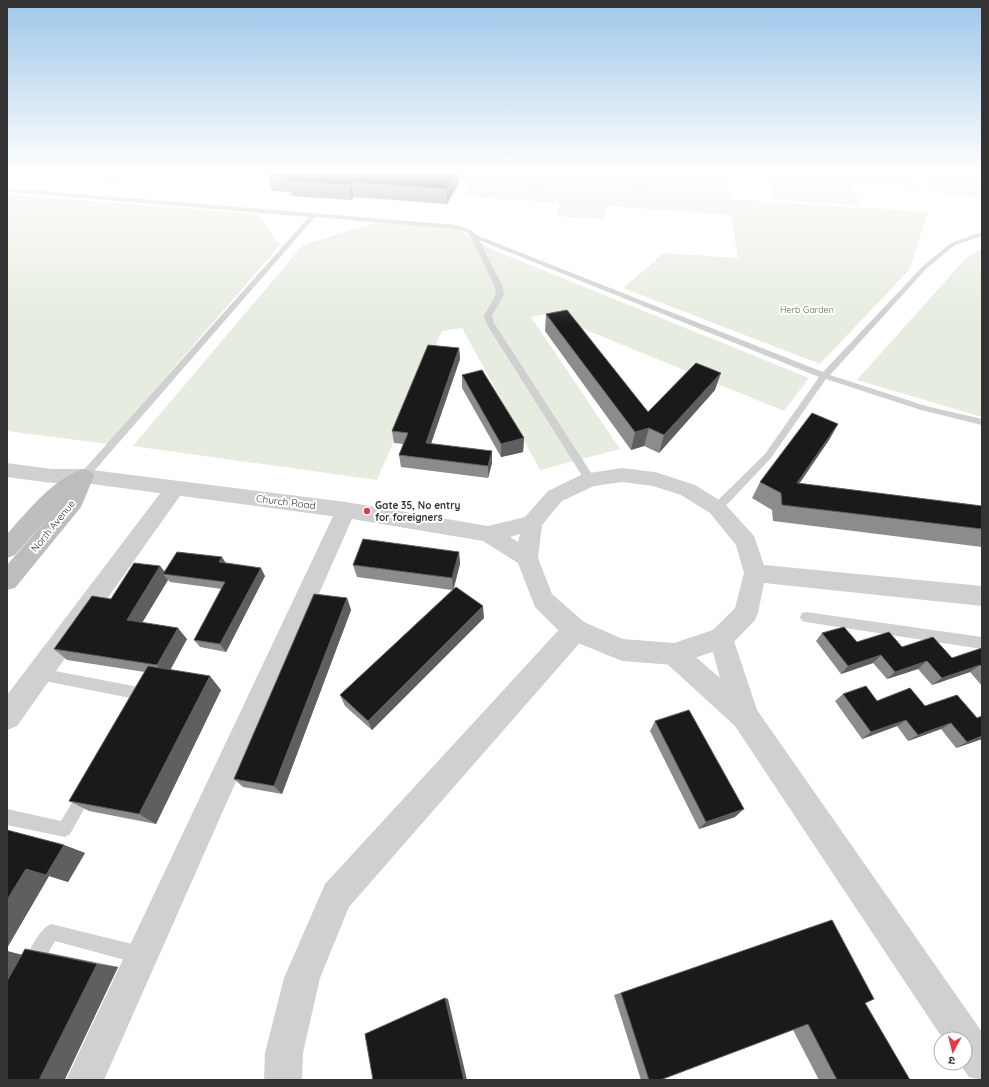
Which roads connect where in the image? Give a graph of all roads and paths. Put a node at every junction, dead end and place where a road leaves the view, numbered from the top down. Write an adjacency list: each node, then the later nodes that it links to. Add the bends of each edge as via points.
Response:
1 (306, 223): 9 (lane)
2 (409, 223): 4 (lane, via 456,227 469,231)
3 (982, 234): 5 (lane, via 953,244 925,267)
4 (474, 236): 5 (lane); 10 (lane, via 500,294 488,316 490,323)
5 (824, 376): 6 (lane, via 924,408); 12 (lane, via 768,456)
6 (982, 422)
7 (7, 455): 9 (street, Church Road, via 62,463)
8 (7, 470): 9 (street, Church Road, via 52,476)
9 (84, 476): 11 (street, Church Road); 16 (main road, North Avenue, via 52,498); 19 (main road, North Avenue, via 74,502)
10 (590, 479): 12 (street, via 622,475 656,479 688,490); 14 (street, via 555,496)
11 (175, 488): 13 (street, Church Road); 26 (street)
12 (717, 508): 18 (street, via 746,542)
13 (346, 510): 15 (street, Church Road); 32 (street)
14 (532, 523): 15 (street, Church Road); 17 (street)
15 (488, 534): 17 (street, Church Road)
16 (7, 549)
17 (527, 558): 22 (street, via 543,600)
18 (755, 573): 20 (street); 23 (street, via 746,613)
19 (7, 581)
20 (982, 596)
21 (806, 617): 24 (lane)
22 (575, 630): 25 (street, via 622,650); 38 (street, via 337,896 302,978 284,1053)
23 (721, 638): 25 (street); 29 (street)
24 (982, 643)
25 (674, 654): 29 (street)
26 (39, 674): 27 (lane, via 144,694); 28 (street)
27 (136, 708)
28 (7, 717)
29 (745, 717): 34 (street)
30 (93, 782): 31 (lane, via 66,829)
31 (7, 817)
32 (142, 955): 33 (lane, via 50,932); 37 (street)
33 (25, 978)
34 (960, 1031)
35 (973, 1051): 36 (street)
36 (982, 1064)
37 (85, 1080)
38 (283, 1080)

